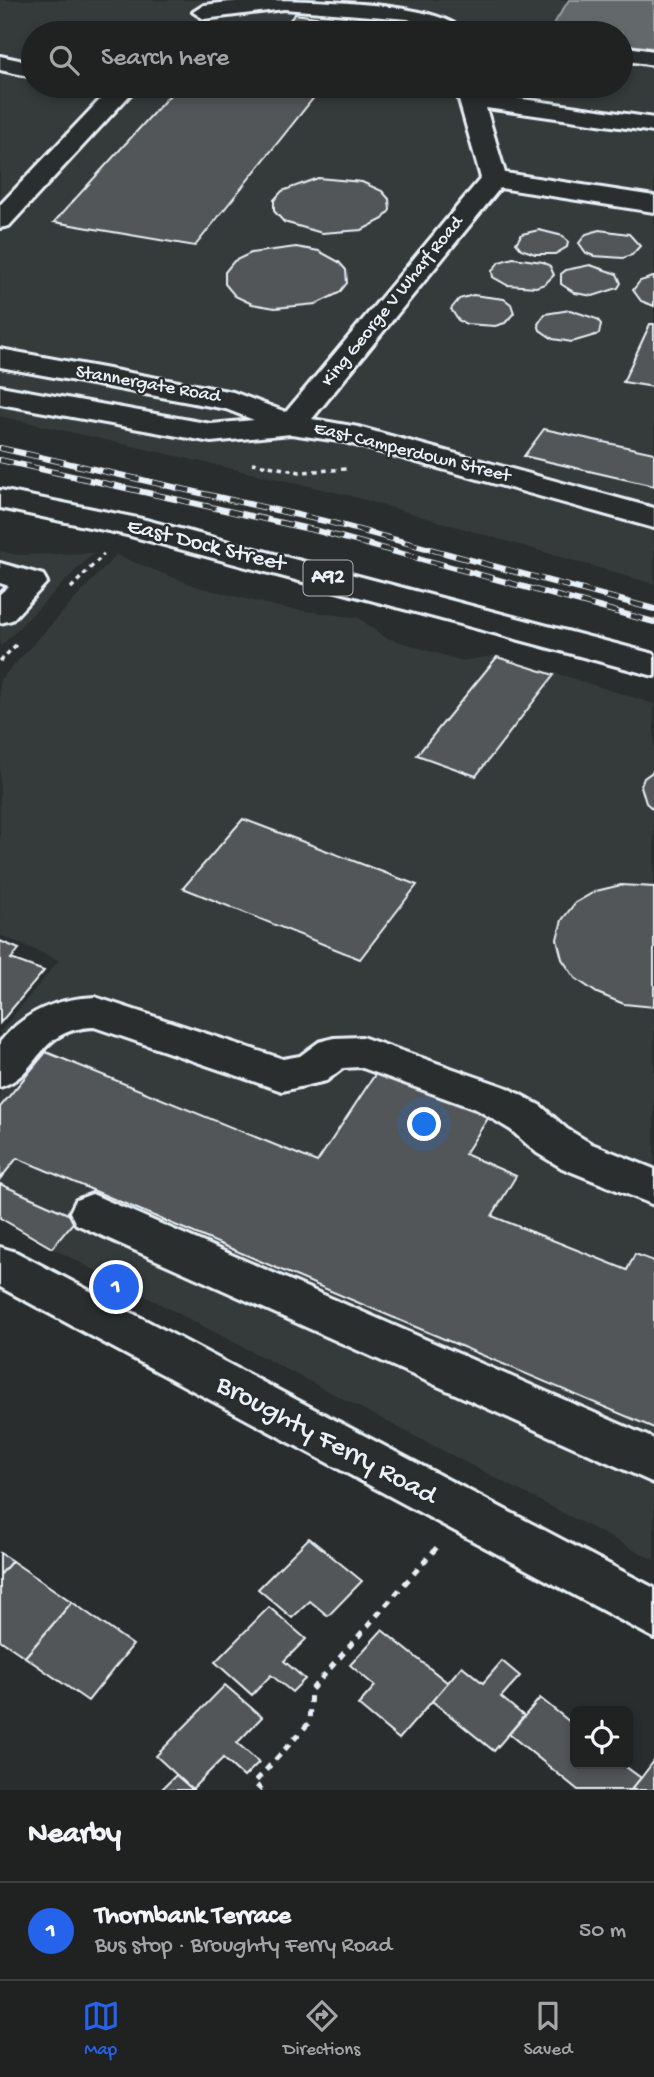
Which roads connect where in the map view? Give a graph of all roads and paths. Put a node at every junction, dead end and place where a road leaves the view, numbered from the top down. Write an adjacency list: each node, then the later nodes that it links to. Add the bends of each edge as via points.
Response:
1 (195, 13): 2 (main road, via 284,2 412,13)
2 (429, 21)
3 (633, 55): 4 (main road)
4 (654, 58)
5 (0, 63): 6 (main road)
6 (21, 68)
7 (112, 98): 13 (main road)
8 (471, 98): 11 (main road)
9 (503, 98): 10 (main road)
10 (654, 125)
11 (494, 179): 12 (main road); 16 (main road, King George V Wharf Road)
12 (654, 204)
13 (0, 220)
14 (0, 358): 16 (main road, Stannergate Road, via 233,401)
15 (0, 395): 16 (main road, East Camperdown Street, via 211,433)
16 (291, 425): 18 (main road, East Camperdown Street, via 347,433)
17 (0, 499): 21 (main road, East Dock Street / A92, via 131,526)
18 (654, 518)
19 (0, 573): 20 (main road, via 31,582)
20 (0, 613)
21 (654, 665)
22 (0, 1071): 23 (main road, via 47,1019 71,1012 95,1012 282,1075 312,1070 334,1053 362,1052 493,1099 576,1156)
23 (654, 1188)
24 (92, 1212): 26 (main road)
25 (0, 1265): 27 (main road, Broughty Ferry Road)
26 (654, 1462)
27 (465, 1515): 28 (main road, Broughty Ferry Road); 29 (path, via 311,1690 309,1723 254,1783)
28 (654, 1614)
29 (262, 1790)

